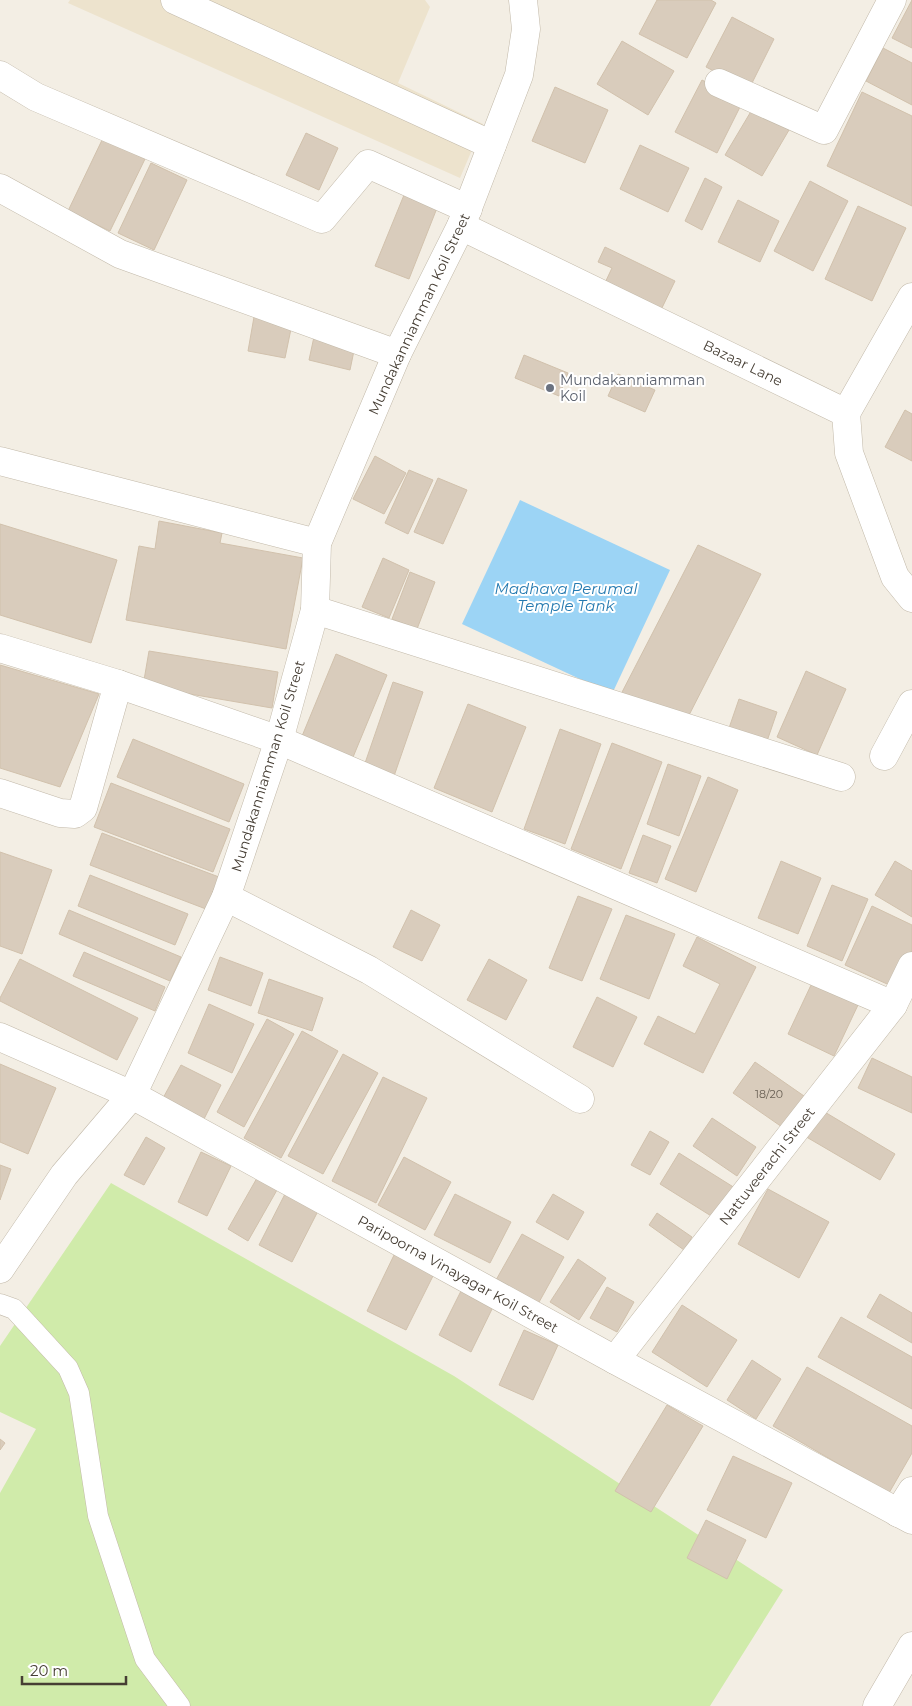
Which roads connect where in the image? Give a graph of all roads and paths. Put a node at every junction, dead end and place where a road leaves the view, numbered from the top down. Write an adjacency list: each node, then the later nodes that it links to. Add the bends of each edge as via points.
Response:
1 (175, 0): 6 (street)
2 (523, 0): 6 (street, Mundakanniamman Koil Street, via 526,29 519,75)
3 (892, 0): 5 (street, via 824,130)
4 (0, 75): 8 (street, Bazaar Lane, via 36,97 322,219 368,164)
5 (719, 83)
6 (492, 145): 8 (street, Mundakanniamman Koil Street)
7 (0, 188): 10 (street, via 120,254)
8 (464, 217): 10 (street, Mundakanniamman Koil Street); 11 (street, Bazaar Lane)
9 (912, 297): 11 (street)
10 (397, 354): 13 (street, Mundakanniamman Koil Street)
11 (846, 413): 14 (street, via 848,453 895,577)
12 (0, 461): 13 (street)
13 (317, 543): 15 (street, Mundakanniamman Koil Street)
14 (912, 598)
15 (315, 610): 19 (street, Mundakanniamman Koil Street); 21 (street)
16 (0, 648): 17 (street)
17 (118, 684): 19 (street); 22 (street, via 83,808 75,814 60,813)
18 (912, 704): 20 (street)
19 (279, 740): 23 (street, Mundakanniamman Koil Street); 25 (street)
20 (884, 756)
21 (841, 777)
22 (0, 793)
23 (226, 897): 27 (street, Mundakanniamman Koil Street); 28 (street, via 369,970)
24 (912, 966): 25 (street, Nattuveerachi Street)
25 (893, 1005): 31 (street, Nattuveerachi Street)
26 (0, 1037): 27 (street, Paripoorna Vinayagar Koil Street)
27 (132, 1095): 29 (street, Mundakanniamman Koil Street, via 64,1175); 31 (street, Paripoorna Vinayagar Koil Street)
28 (580, 1100)
29 (0, 1269)
30 (0, 1304): 34 (lane, via 14,1309 68,1368 79,1393 98,1516 145,1659)
31 (615, 1360): 32 (street, Paripoorna Vinayagar Koil Street)
32 (907, 1508)
33 (912, 1646): 35 (street)
34 (180, 1706)
35 (877, 1706)

